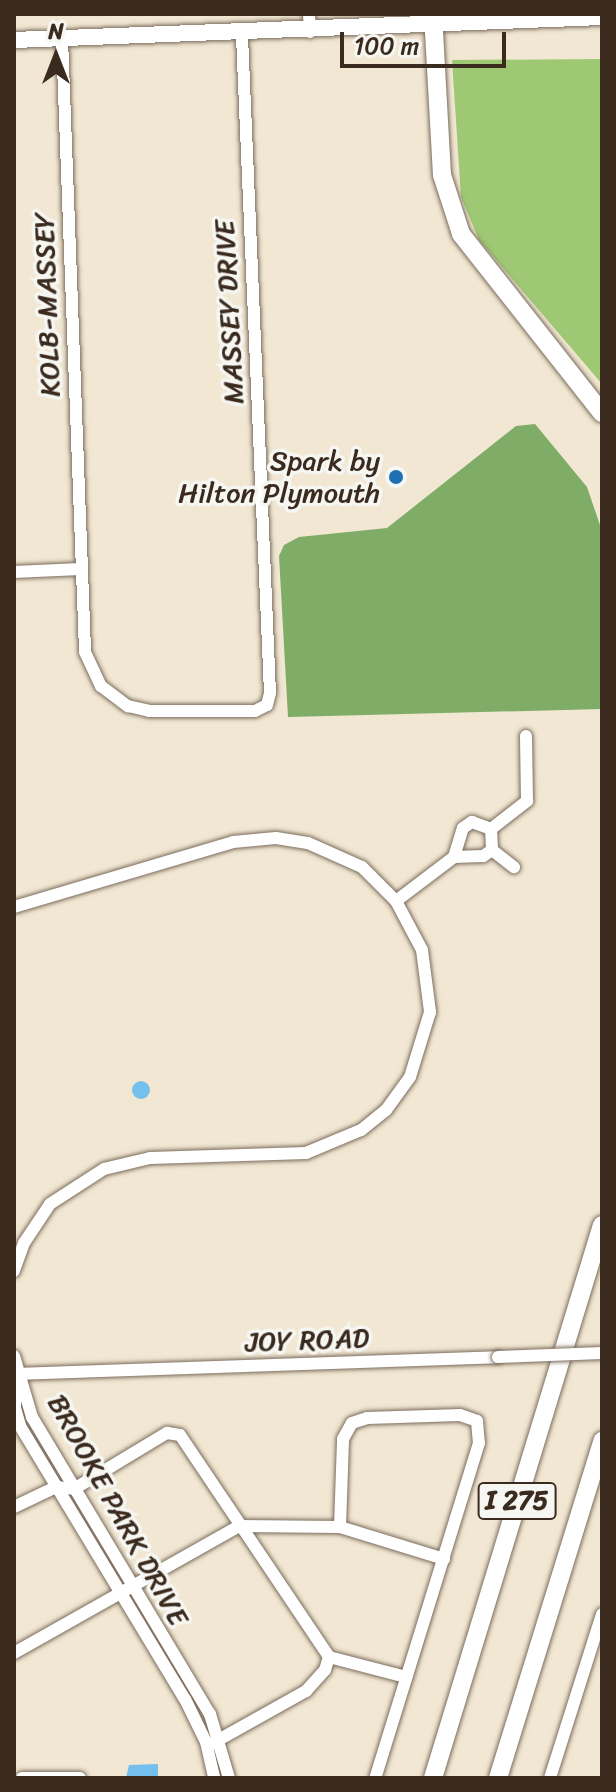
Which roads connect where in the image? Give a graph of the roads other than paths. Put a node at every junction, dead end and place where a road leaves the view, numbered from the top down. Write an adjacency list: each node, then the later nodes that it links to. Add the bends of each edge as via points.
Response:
1 (309, 14): 4 (street)
2 (602, 17): 3 (main road)
3 (433, 20): 4 (main road); 8 (highway, via 442,175 461,234)
4 (310, 32): 5 (main road)
5 (242, 35): 6 (main road); 9 (street, MASSEY DRIVE, via 267,705 255,711 149,711 112,697 94,676 85,652)
6 (62, 38): 7 (main road); 9 (street, KOLB-MASSEY)
7 (14, 40)
8 (602, 413)
9 (80, 569): 10 (street)
10 (14, 572)
11 (526, 736): 12 (street, via 527,801)
12 (491, 829): 13 (street); 14 (street, via 478,822 467,824)
13 (492, 850): 14 (street, via 483,856); 15 (street)
14 (454, 857): 16 (street)
15 (514, 867)
16 (396, 901): 17 (street, via 343,856 276,838 233,842); 19 (street, via 422,950 430,1012 418,1063 386,1110 350,1137 306,1153 150,1158 104,1169 50,1204 24,1243)
17 (14, 907)
18 (602, 1225): 45 (highway, I 275)
19 (14, 1271)
20 (602, 1353): 22 (street, JOY ROAD, bridge)
21 (14, 1356): 22 (street)
22 (16, 1374): 24 (street, BROOKE PARK DRIVE, via 15,1413); 25 (street, BROOKE PARK DRIVE, via 32,1417)
23 (602, 1441): 46 (highway, I 275)
24 (56, 1487): 25 (street); 26 (street); 31 (street, BROOKE PARK DRIVE)
25 (74, 1489): 27 (street, via 173,1432 185,1439); 30 (street, BROOKE PARK DRIVE)
26 (14, 1507)
27 (239, 1526): 28 (street); 30 (street); 34 (street)
28 (340, 1527): 29 (street); 29 (street, via 343,1439 352,1423 379,1417 470,1417 481,1434)
29 (444, 1559): 35 (street)
30 (131, 1585): 31 (street); 36 (street, BROOKE PARK DRIVE)
31 (118, 1593): 33 (street); 37 (street, BROOKE PARK DRIVE)
32 (602, 1614): 47 (street)
33 (14, 1653)
34 (329, 1657): 35 (street); 38 (street, via 306,1691)
35 (406, 1677): 44 (street)
36 (202, 1700): 37 (street); 38 (street, BROOKE PARK DRIVE)
37 (189, 1707): 39 (street, BROOKE PARK DRIVE)
38 (220, 1740): 39 (street); 43 (street, BROOKE PARK DRIVE)
39 (207, 1745): 42 (street, BROOKE PARK DRIVE)
40 (22, 1778): 41 (street)
41 (80, 1778)
42 (214, 1778)
43 (229, 1778)
44 (375, 1778)
45 (433, 1778)
46 (498, 1778)
47 (550, 1778)

